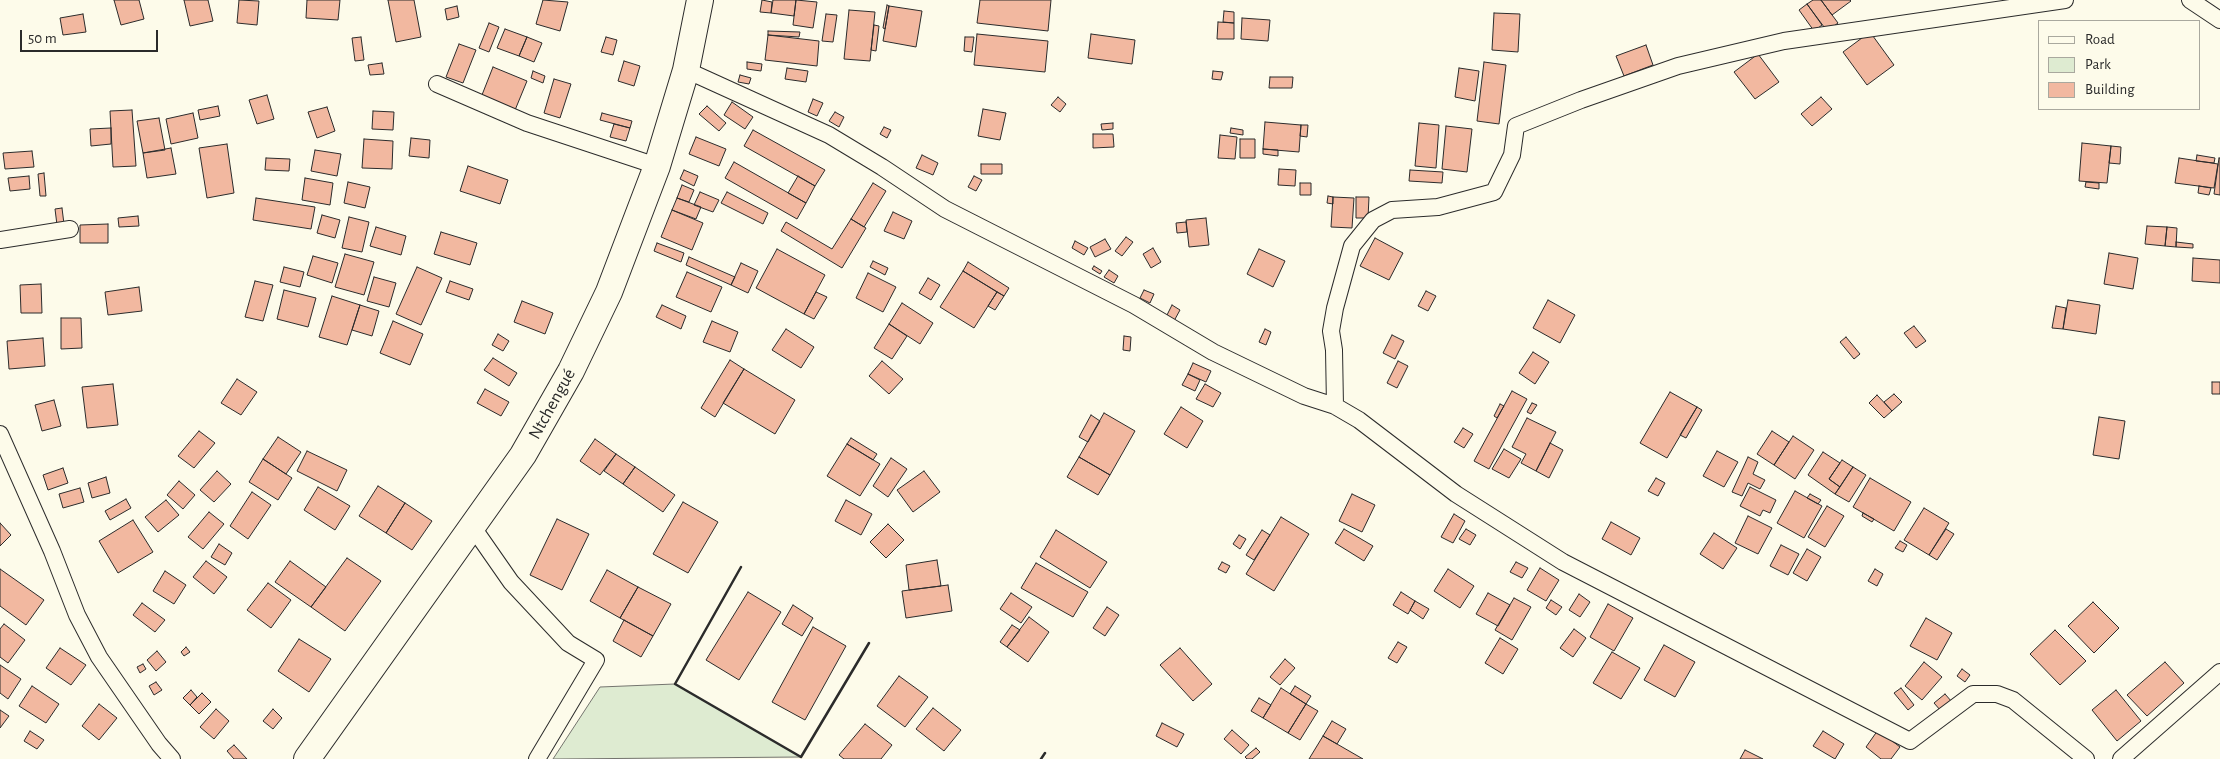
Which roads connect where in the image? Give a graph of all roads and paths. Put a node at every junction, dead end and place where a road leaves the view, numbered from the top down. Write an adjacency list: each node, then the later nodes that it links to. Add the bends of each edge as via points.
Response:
1 (700, 0): 5 (main road, Ntchengué)
2 (2062, 0): 10 (street, via 1784,41 1678,66 1516,126 1512,155 1494,192 1438,207 1392,210 1373,220 1352,246 1331,331)
3 (2190, 0): 4 (street)
4 (2220, 20)
5 (686, 70): 7 (main road, Ntchengué); 10 (street, via 828,135 945,209 1134,305 1213,352 1304,396)
6 (437, 84): 7 (street, via 527,123)
7 (657, 166): 12 (main road, Ntchengué, via 609,292 571,371 523,455)
8 (70, 229): 9 (street)
9 (0, 240)
10 (1335, 406): 17 (street, via 1359,420 1456,494 1563,562 1910,741 1973,694 1998,694 2012,700)
11 (0, 434): 14 (street, via 98,657)
12 (472, 526): 15 (main road, Ntchengué); 16 (street, via 511,582 568,643 596,660)
13 (2220, 672): 18 (street)
14 (172, 759)
15 (307, 759)
16 (538, 759)
17 (2086, 759)
18 (2121, 759)

